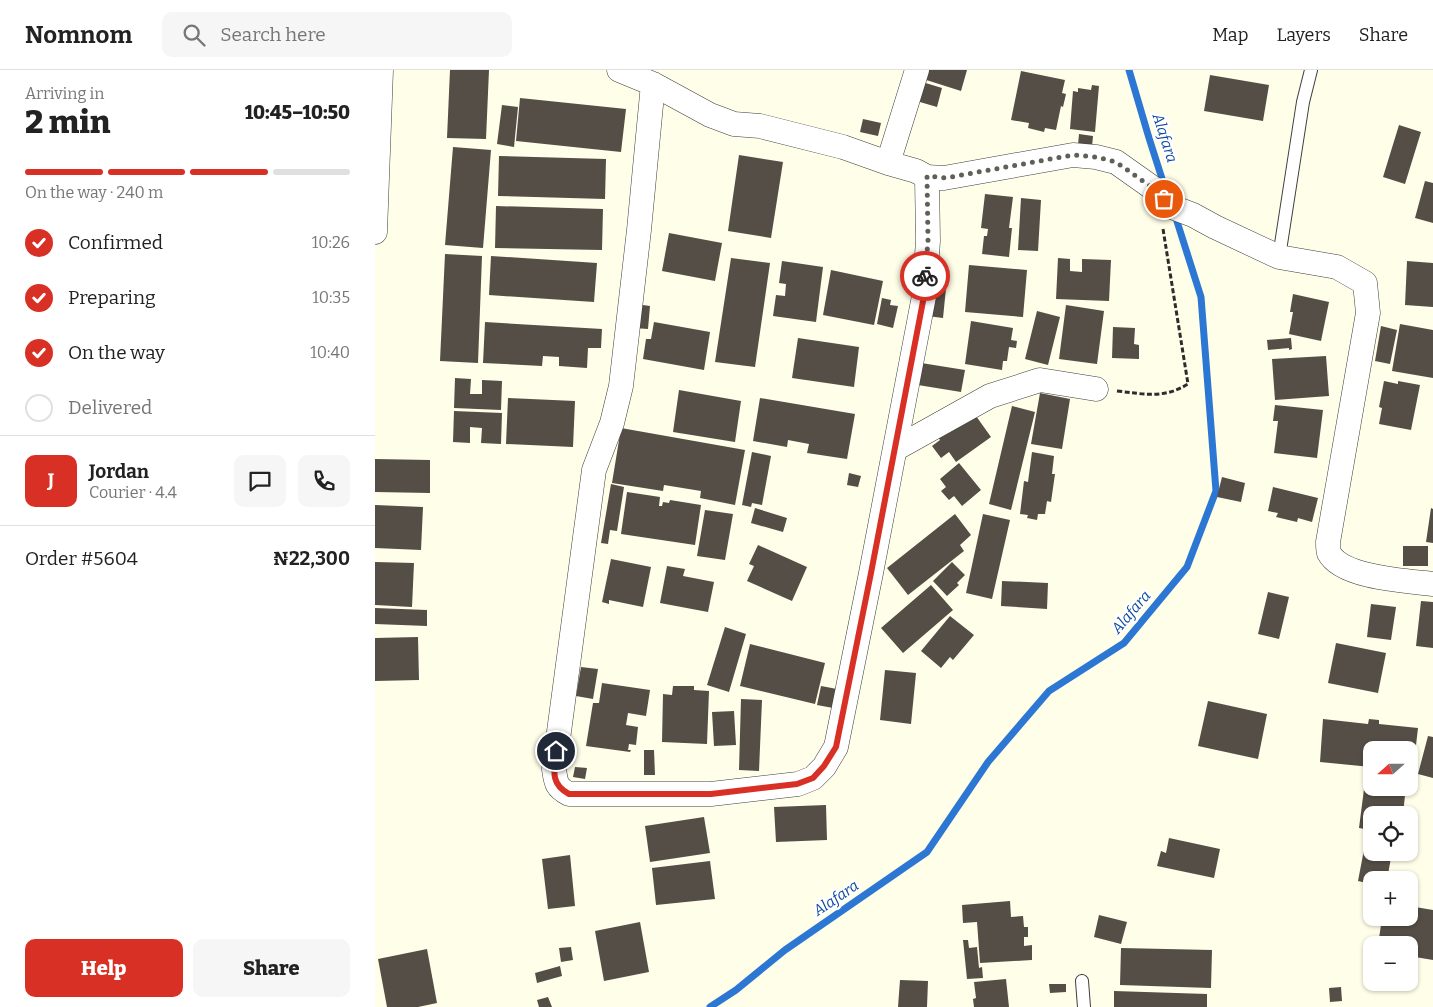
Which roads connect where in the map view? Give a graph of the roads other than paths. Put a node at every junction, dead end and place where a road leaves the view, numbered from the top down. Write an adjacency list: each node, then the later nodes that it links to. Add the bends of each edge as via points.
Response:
1 (381, 70): 8 (street)
2 (619, 70): 5 (street)
3 (917, 70): 6 (street)
4 (1311, 70): 9 (lane)
5 (648, 78): 6 (street, via 710,116 843,147); 11 (street, via 639,230 621,386 612,423 594,470 554,769 560,790 569,794 711,794 797,784 813,778 836,747)
6 (888, 163): 7 (street)
7 (927, 176): 9 (street, via 945,178 1073,155 1096,157 1116,162 1157,191 1172,207); 11 (street, via 928,241 924,296)
8 (375, 232)
9 (1279, 257): 12 (street, via 1337,267 1365,283 1368,313 1327,542 1329,553 1336,561 1365,575)
10 (1096, 389): 11 (street, via 1040,380 990,396)
11 (895, 449)
12 (1433, 584)
13 (1082, 980): 14 (lane)
14 (1084, 1007)

